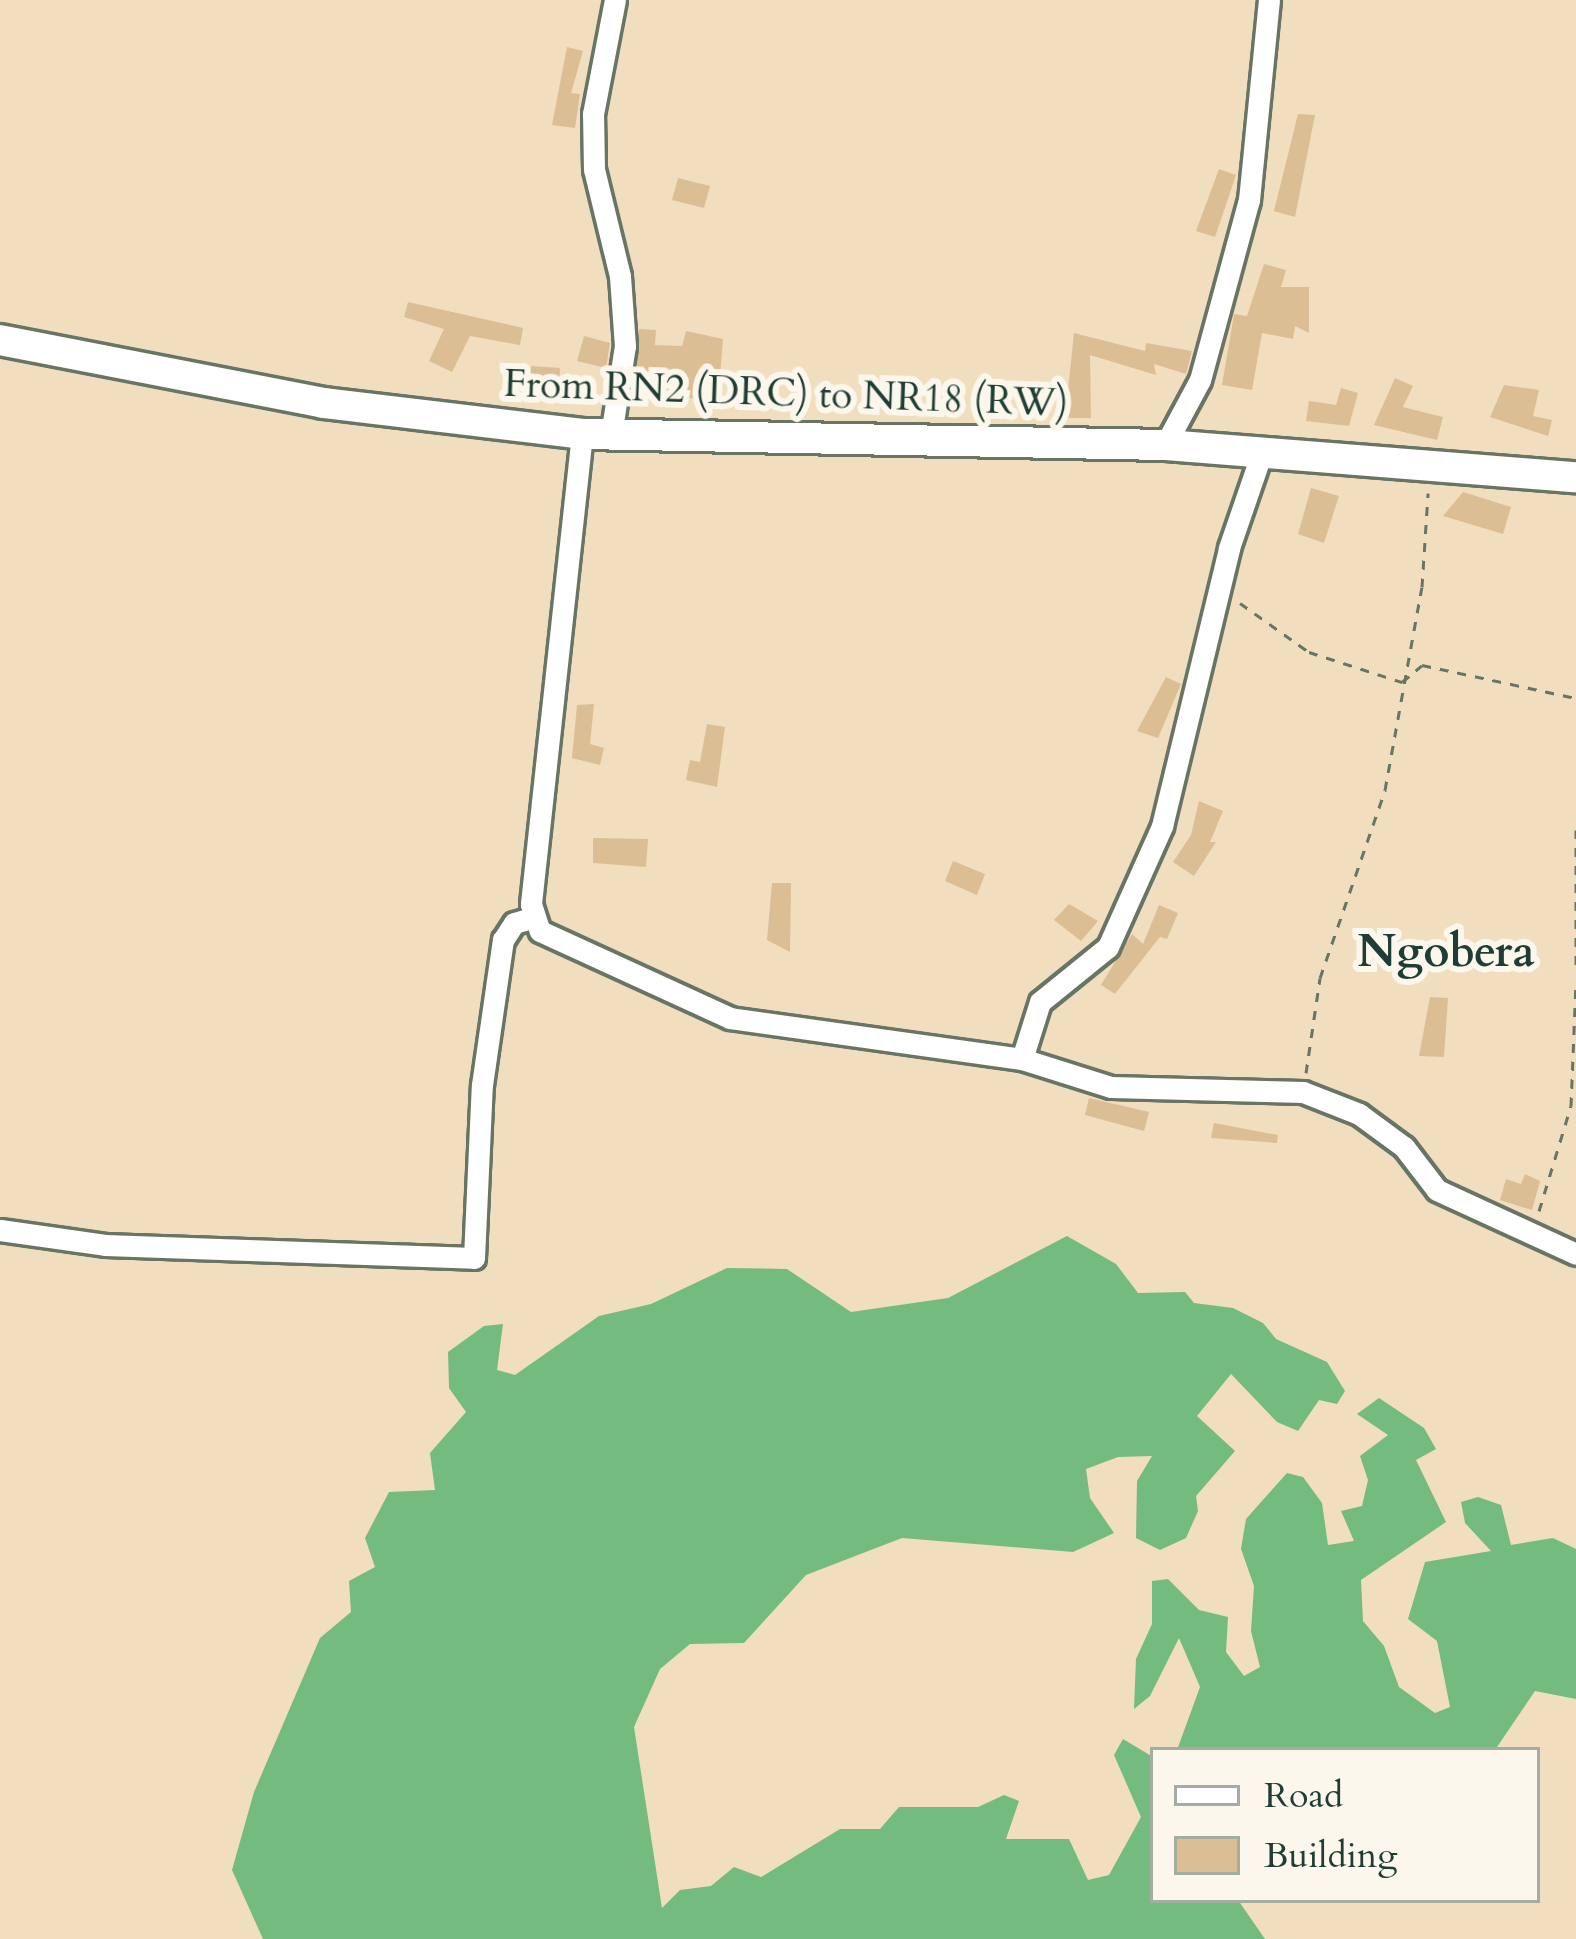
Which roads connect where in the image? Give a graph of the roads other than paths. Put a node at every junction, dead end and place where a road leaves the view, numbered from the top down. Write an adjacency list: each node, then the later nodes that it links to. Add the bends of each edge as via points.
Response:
1 (615, 0): 4 (street, via 593,114 594,170 620,276 625,346)
2 (1270, 0): 5 (street, via 1249,200 1200,380)
3 (0, 340): 4 (main road, From RN2 (DRC) to NR18 (RW), via 323,403)
4 (596, 435): 5 (main road, From RN2 (DRC) to NR18 (RW)); 8 (street)
5 (1165, 445): 6 (main road, From RN2 (DRC) to NR18 (RW))
6 (1261, 455): 7 (main road, From RN2 (DRC) to NR18 (RW)); 9 (street, via 1162,826 1108,947 1040,1002)
7 (1576, 477)
8 (531, 919): 9 (street, via 540,931 730,1018); 10 (street, via 514,923 503,940 482,1084 474,1258 105,1245)
9 (1022, 1059): 11 (street, via 1111,1087 1303,1092 1359,1114 1403,1147 1437,1190)
10 (0, 1229)
11 (1576, 1253)

